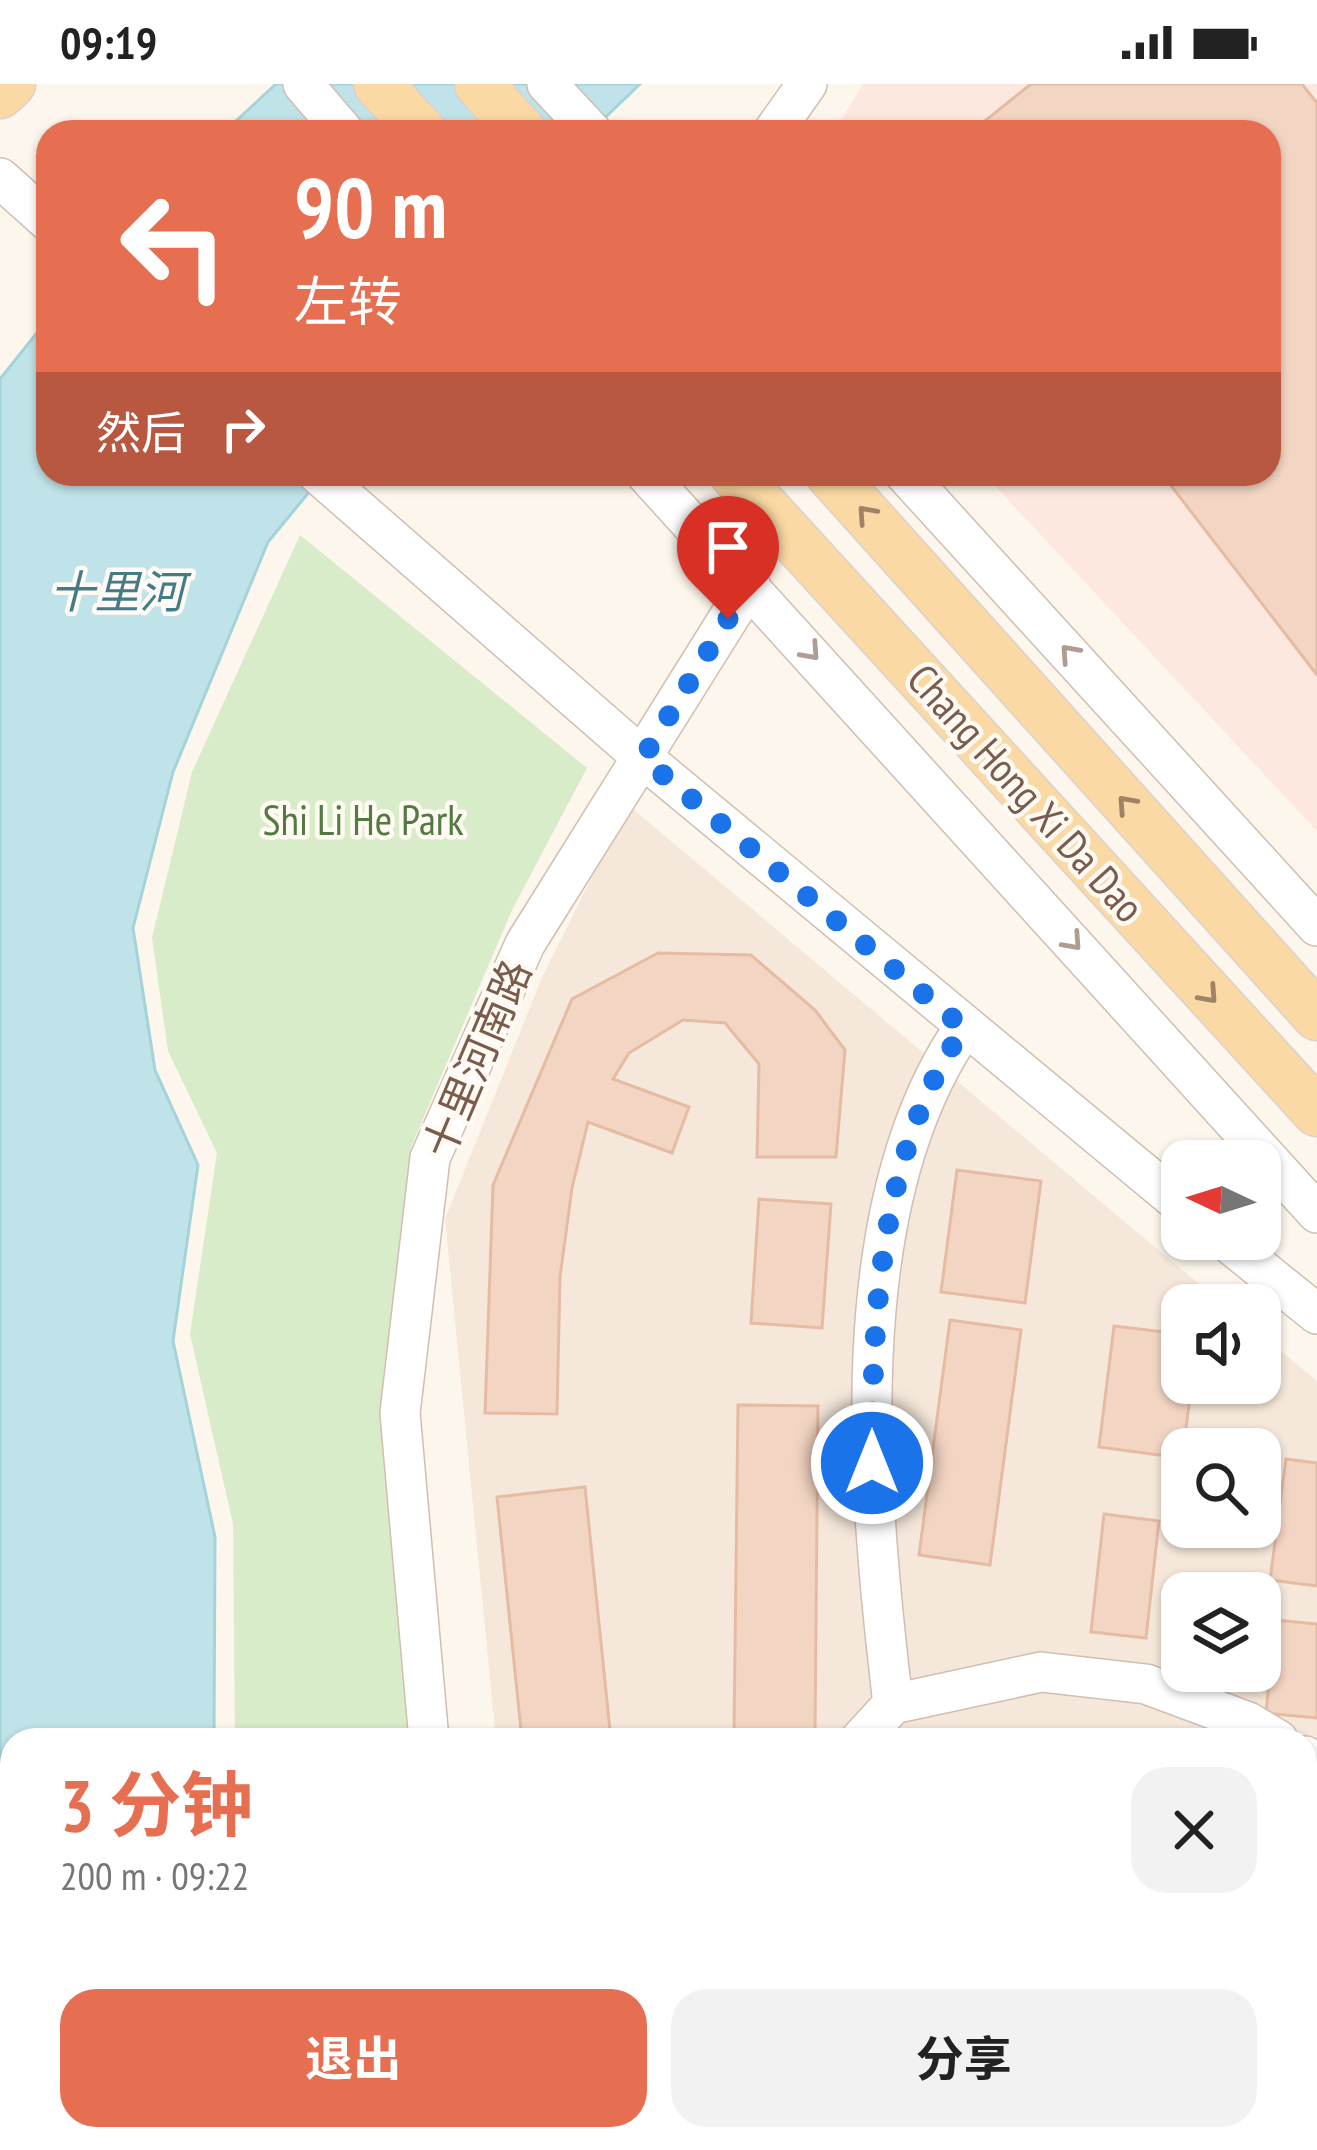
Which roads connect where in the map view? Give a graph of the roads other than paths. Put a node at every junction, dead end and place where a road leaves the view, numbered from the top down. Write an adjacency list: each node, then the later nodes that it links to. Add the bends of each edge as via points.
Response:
1 (10, 84): 7 (main road)
2 (303, 84): 8 (street)
3 (378, 84): 9 (main road)
4 (479, 84): 10 (main road)
5 (547, 84): 11 (street)
6 (808, 84): 12 (street)
7 (0, 94)
8 (334, 120)
9 (411, 120)
10 (511, 120)
11 (581, 120)
12 (782, 120)
13 (0, 178): 14 (street)
14 (36, 210)
15 (331, 486): 21 (street)
16 (657, 486): 20 (street)
17 (745, 486): 25 (main road, Chang Hong Xi Da Dao, one-way to 25)
18 (841, 486): 23 (main road, Chang Hong Xi Da Dao, one-way to 18)
19 (916, 486): 22 (street, one-way to 19)
20 (750, 584): 21 (street, 十里河南路); 27 (street, one-way to 27)
21 (643, 758): 24 (street); 31 (street, 十里河南路, via 525,944 430,1158 400,1412)
22 (1317, 926)
23 (1317, 1016)
24 (964, 1028): 26 (street); 30 (street, via 934,1072 882,1256 872,1463)
25 (1317, 1112)
26 (1161, 1188)
27 (1317, 1213)
28 (1250, 1260): 29 (street)
29 (1317, 1314)
30 (892, 1704): 32 (street); 33 (street, via 1041,1672 1146,1684)
31 (428, 1728)
32 (871, 1728)
33 (1258, 1728)

